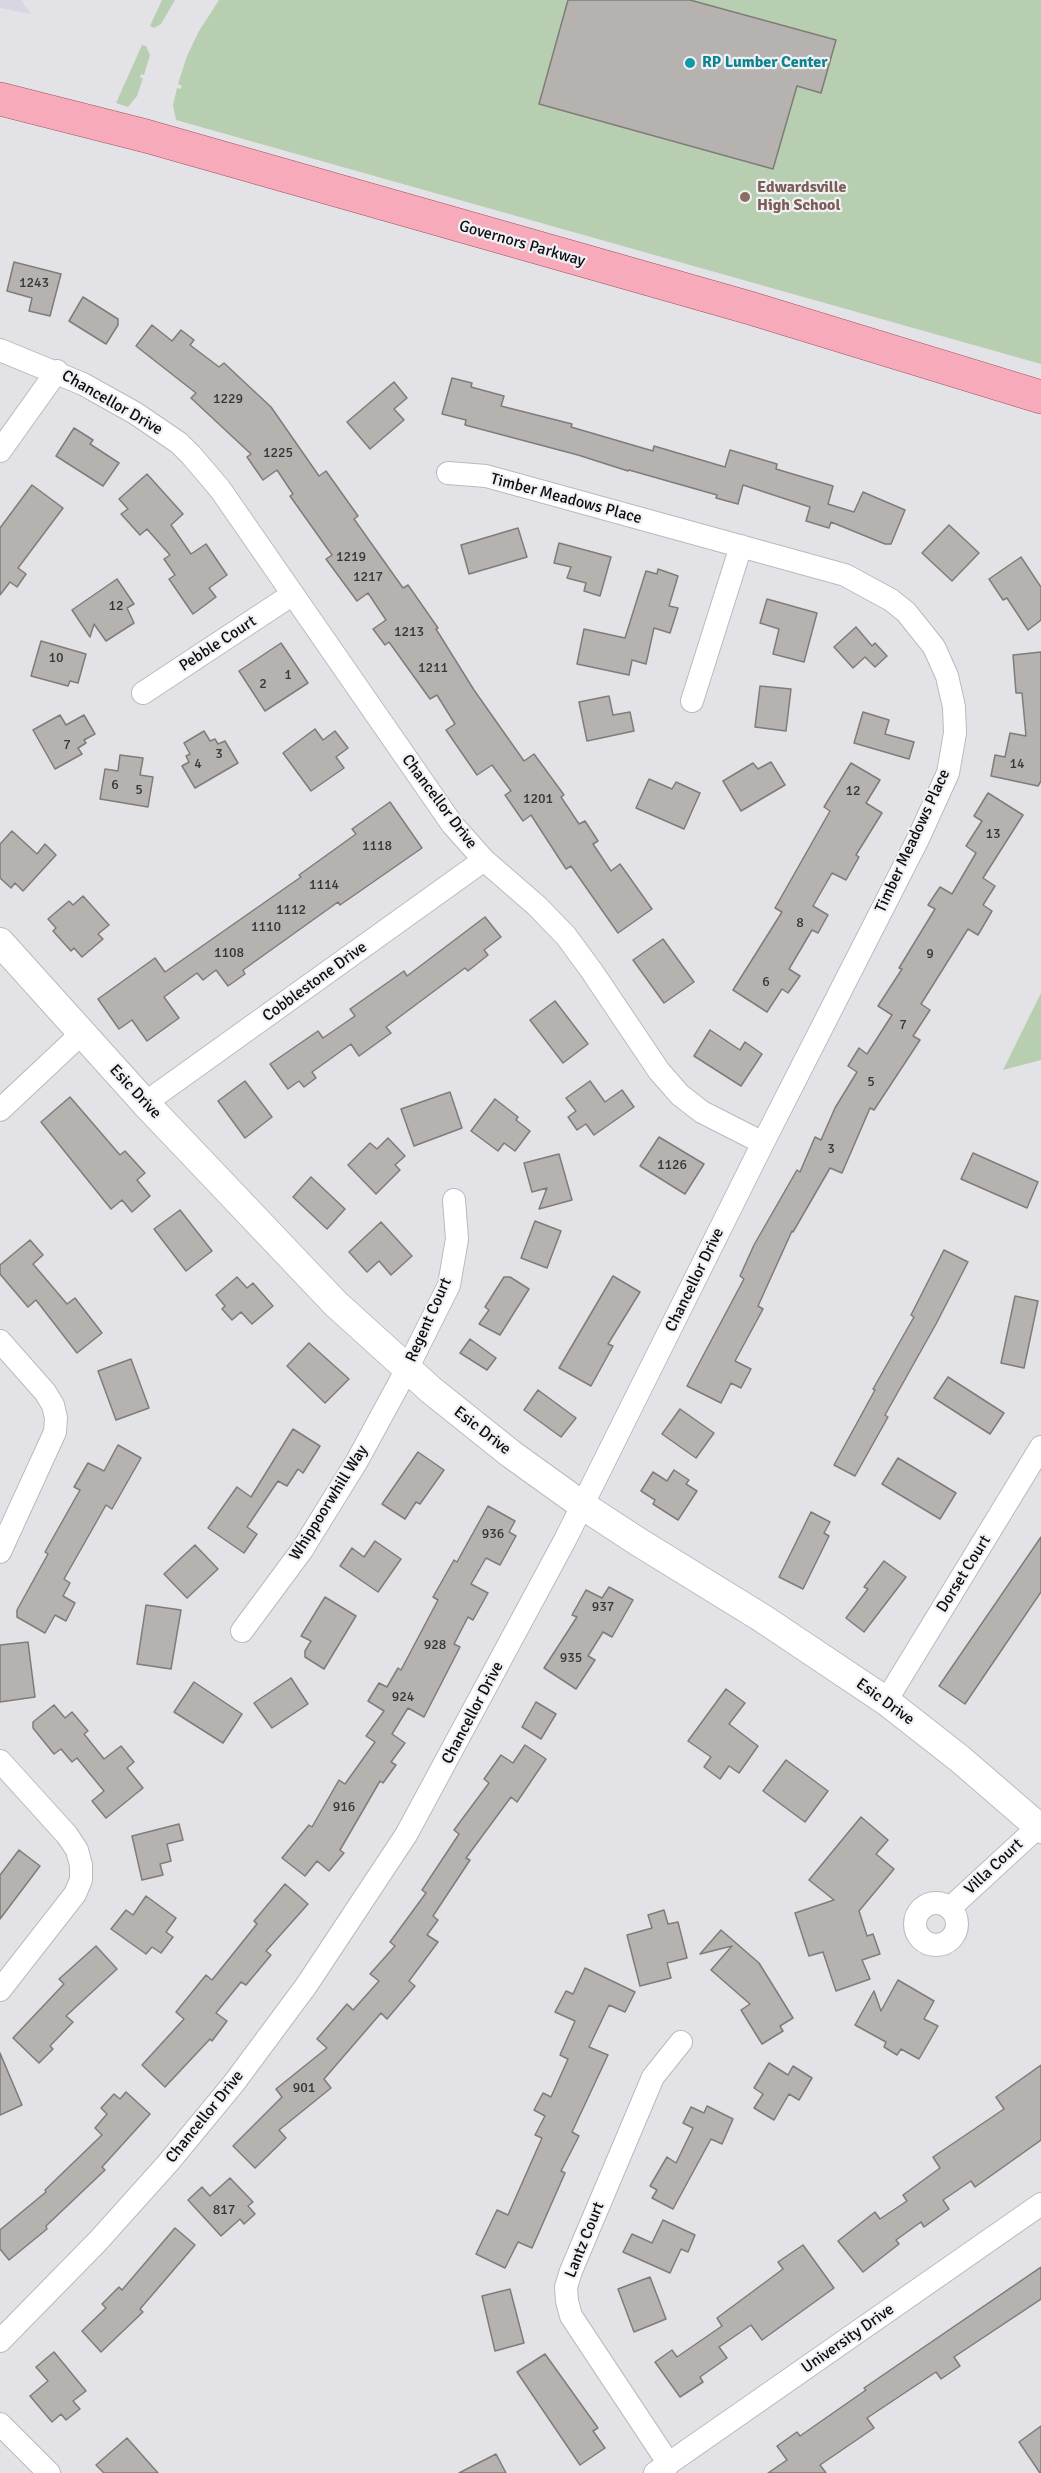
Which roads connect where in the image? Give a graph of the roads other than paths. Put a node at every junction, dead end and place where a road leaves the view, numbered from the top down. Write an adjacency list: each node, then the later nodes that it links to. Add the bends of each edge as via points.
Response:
1 (0, 99): 4 (main road, Governors Parkway, via 147,136)
2 (0, 350): 3 (street, Chancellor Drive)
3 (57, 371): 5 (street); 8 (street, Chancellor Drive, via 135,413 179,443 220,489)
4 (1041, 397)
5 (0, 451)
6 (448, 473): 7 (street, Timber Meadows Place, via 486,476)
7 (741, 546): 10 (street); 16 (street, Timber Meadows Place, via 845,574 891,600 934,647 947,676 954,716 948,773)
8 (293, 594): 9 (street, Pebble Court); 11 (street, Chancellor Drive, via 452,824)
9 (143, 693)
10 (692, 701)
11 (484, 860): 14 (street, Cobblestone Drive); 16 (street, Chancellor Drive, via 566,936 659,1071 680,1095 702,1112)
12 (0, 942): 13 (street, Esic Drive)
13 (81, 1034): 14 (street, Esic Drive); 15 (street)
14 (145, 1103): 19 (street, Esic Drive, via 336,1304)
15 (0, 1110)
16 (763, 1143): 21 (street, Chancellor Drive)
17 (454, 1200): 19 (street, Regent Court, via 457,1239 449,1285)
18 (0, 1341): 22 (street, via 45,1392 57,1418 55,1432)
19 (407, 1369): 21 (street, Esic Drive, via 511,1454); 23 (street, Whippoorwhill Way, via 302,1550)
20 (1041, 1448): 24 (street, Dorset Court)
21 (582, 1505): 24 (street, Esic Drive); 31 (street, Chancellor Drive, via 428,1798 306,1986 168,2163)
22 (0, 1552)
23 (242, 1631)
24 (885, 1701): 26 (street, Esic Drive)
25 (0, 1761): 28 (street, via 67,1835 81,1864 81,1880 75,1894)
26 (1040, 1828): 27 (street, Villa Court)
27 (950, 1908)
28 (0, 1990)
29 (681, 2042): 33 (street, Lantz Court, via 654,2077 566,2287 571,2316)
30 (1041, 2204): 33 (street, University Drive)
31 (0, 2341)
32 (0, 2424): 34 (street)
33 (662, 2468)
34 (49, 2473)

